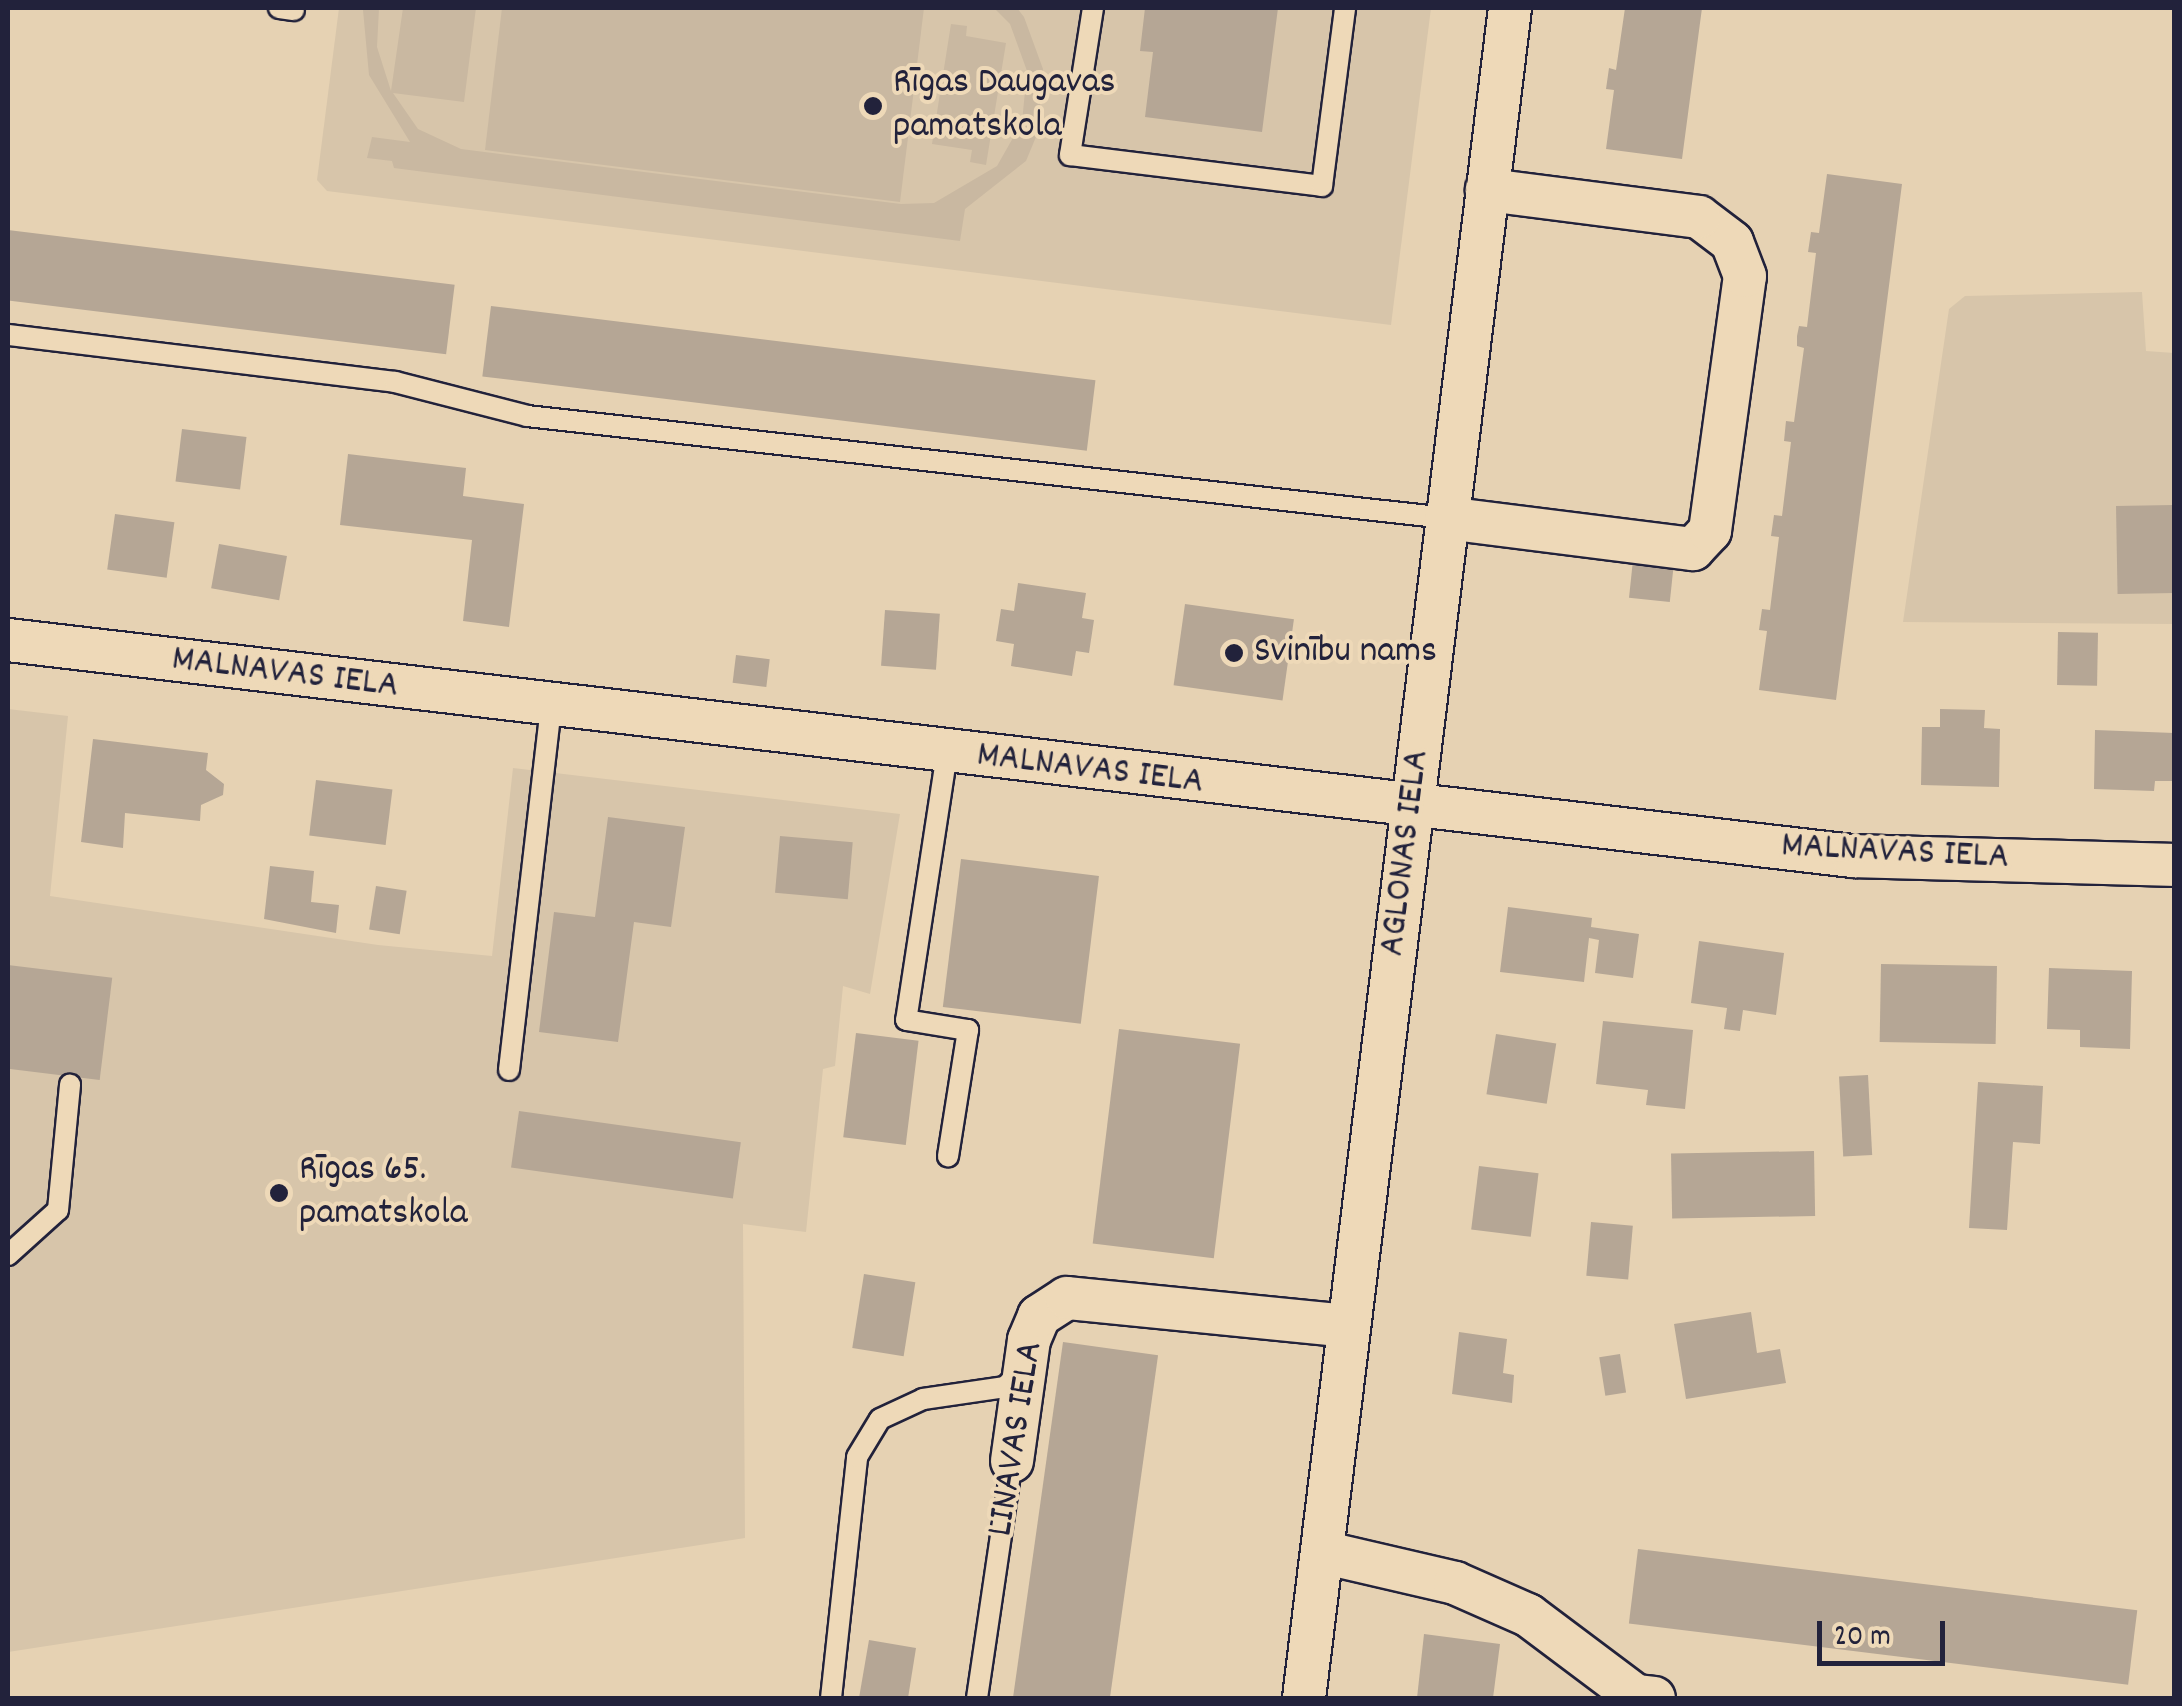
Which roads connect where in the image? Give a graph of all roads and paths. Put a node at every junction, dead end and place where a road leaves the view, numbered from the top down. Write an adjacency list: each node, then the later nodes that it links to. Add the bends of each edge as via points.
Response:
1 (1093, 8): 2 (lane, via 1070,155 1322,186)
2 (1344, 8)
3 (1510, 8): 4 (street, AGLONAS IELA)
4 (1487, 190): 6 (street, AGLONAS IELA); 6 (street, via 1699,217 1732,242 1745,276 1710,530 1693,549)
5 (8, 335): 6 (lane, via 395,382 527,416)
6 (1446, 518): 10 (street, AGLONAS IELA)
7 (8, 640): 8 (street, MALNAVAS IELA)
8 (551, 706): 9 (street, MALNAVAS IELA); 12 (lane)
9 (947, 754): 10 (street, MALNAVAS IELA); 14 (lane, via 906,1020 968,1030)
10 (1411, 807): 11 (street, MALNAVAS IELA, via 1853,856); 16 (street, AGLONAS IELA)
11 (2174, 865)
12 (509, 1070)
13 (70, 1085): 15 (lane, via 58,1210)
14 (948, 1156)
15 (8, 1255)
16 (1348, 1326): 17 (street, LINAVAS IELA, via 1067,1298 1039,1316); 19 (street, AGLONAS IELA)
17 (1026, 1367): 18 (street, LINAVAS IELA); 20 (lane, via 1005,1388 924,1399 880,1419 857,1458)
18 (1012, 1461): 21 (lane, LINAVAS IELA)
19 (1322, 1552): 22 (street, AGLONAS IELA); 23 (street, via 1455,1584 1528,1615 1636,1696)
20 (832, 1698)
21 (976, 1698)
22 (1304, 1698)
23 (1654, 1698)

